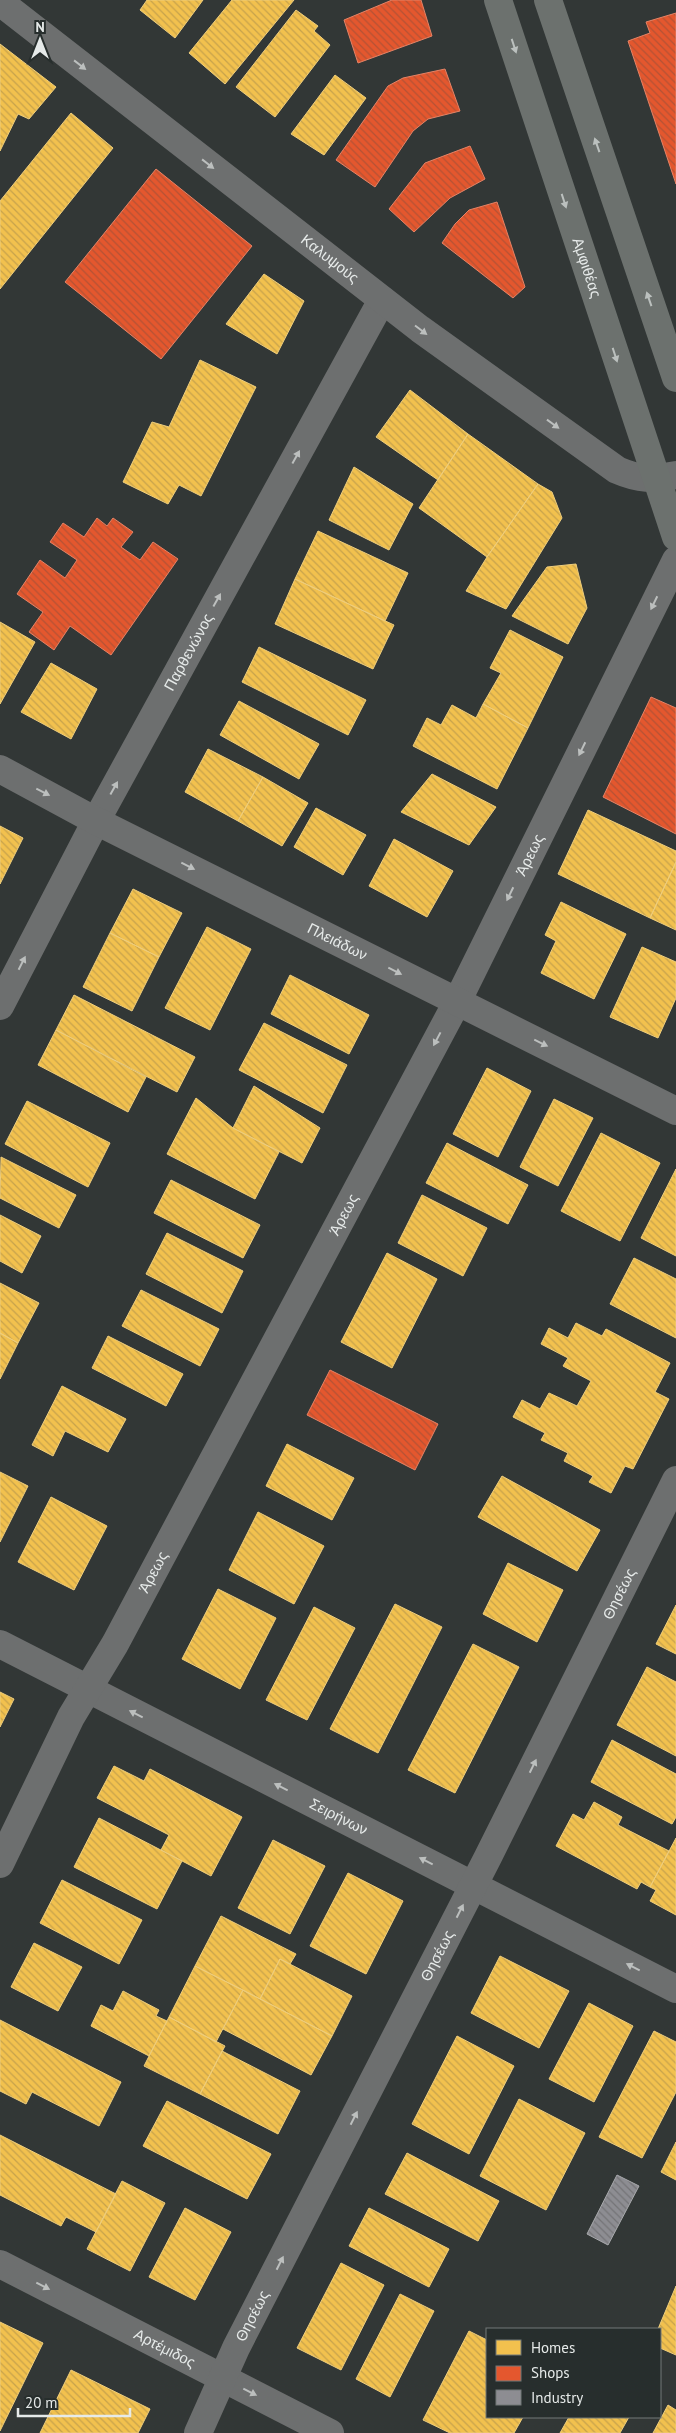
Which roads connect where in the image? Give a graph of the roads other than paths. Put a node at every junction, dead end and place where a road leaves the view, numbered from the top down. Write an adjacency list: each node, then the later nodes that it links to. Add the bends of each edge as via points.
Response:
1 (498, 0): 6 (main road, Αμφιθέας, one-way to 6)
2 (548, 0): 5 (main road, one-way to 2)
3 (0, 2): 4 (street, Καλυψούς, one-way to 4)
4 (382, 300): 6 (street, Καλυψούς, one-way to 6, via 617,470 637,478); 10 (street, Παρθενώνος, one-way to 4)
5 (676, 378)
6 (666, 477): 7 (main road, Αμφιθέας)
7 (676, 537)
8 (676, 560): 11 (street, Άρεως, one-way to 11)
9 (0, 769): 10 (street, Πλειάδων, one-way to 10)
10 (96, 821): 11 (street, Πλειάδων, one-way to 11); 12 (street, Παρθενώνος, one-way to 10)
11 (457, 1002): 13 (street, Πλειάδων, one-way to 13); 16 (street, Άρεως, one-way to 16, via 120,1635)
12 (0, 1006)
13 (676, 1111)
14 (676, 1480): 18 (street, Θησέως, one-way to 14)
15 (0, 1644): 16 (street, Σειρήνων)
16 (87, 1688): 17 (street, Άρεως); 18 (street, Σειρήνων, one-way to 16)
17 (0, 1864)
18 (473, 1886): 19 (street, Σειρήνων, one-way to 18); 21 (street, Θησέως, one-way to 18)
19 (676, 1989)
20 (0, 2264): 21 (street, Αρτέμιδος, one-way to 21)
21 (222, 2377): 22 (street, Θησέως); 23 (street, Αρτέμιδος, one-way to 23)
22 (198, 2433)
23 (330, 2433)

